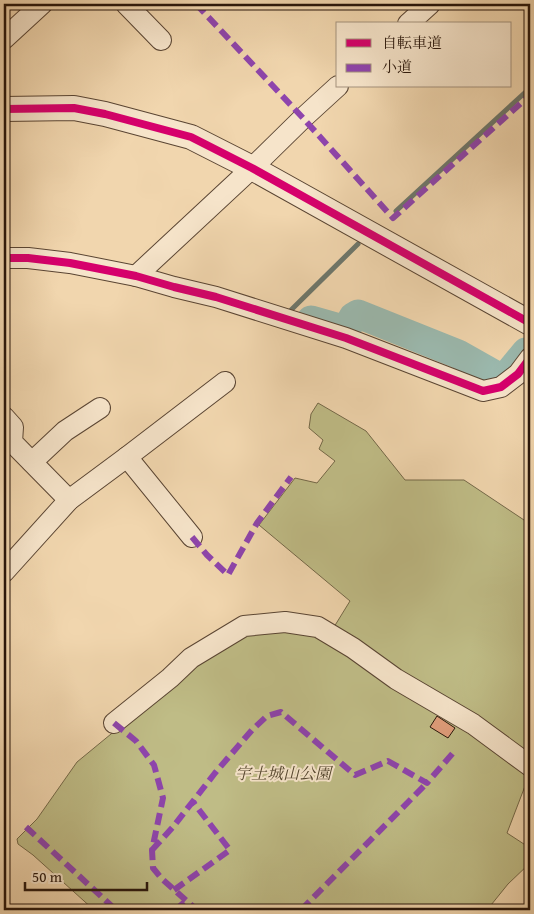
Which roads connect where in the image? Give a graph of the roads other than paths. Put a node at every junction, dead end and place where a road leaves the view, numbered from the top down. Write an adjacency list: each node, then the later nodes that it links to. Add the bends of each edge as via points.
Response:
1 (42, 4): 5 (street)
2 (126, 4): 6 (street)
3 (430, 4): 4 (street)
4 (410, 22)
5 (4, 39)
6 (160, 40)
7 (336, 88): 9 (street)
8 (4, 108): 9 (street, via 74,108 105,114 190,137)
9 (252, 168): 11 (street); 12 (street)
10 (4, 258): 11 (street, via 70,263)
11 (136, 276): 13 (street, via 216,297 346,338 483,391 501,387 518,374)
12 (530, 323)
13 (530, 358)
14 (225, 382): 18 (street)
15 (100, 408): 19 (street, via 65,431)
16 (4, 417): 17 (street, via 13,427)
17 (8, 446): 19 (street)
18 (128, 457): 20 (street); 21 (street)
19 (32, 462): 20 (street)
20 (69, 500): 22 (street)
21 (192, 538)
22 (4, 572)
23 (114, 723): 24 (street, via 190,658 244,626 285,622 318,627 472,724)
24 (530, 766)

